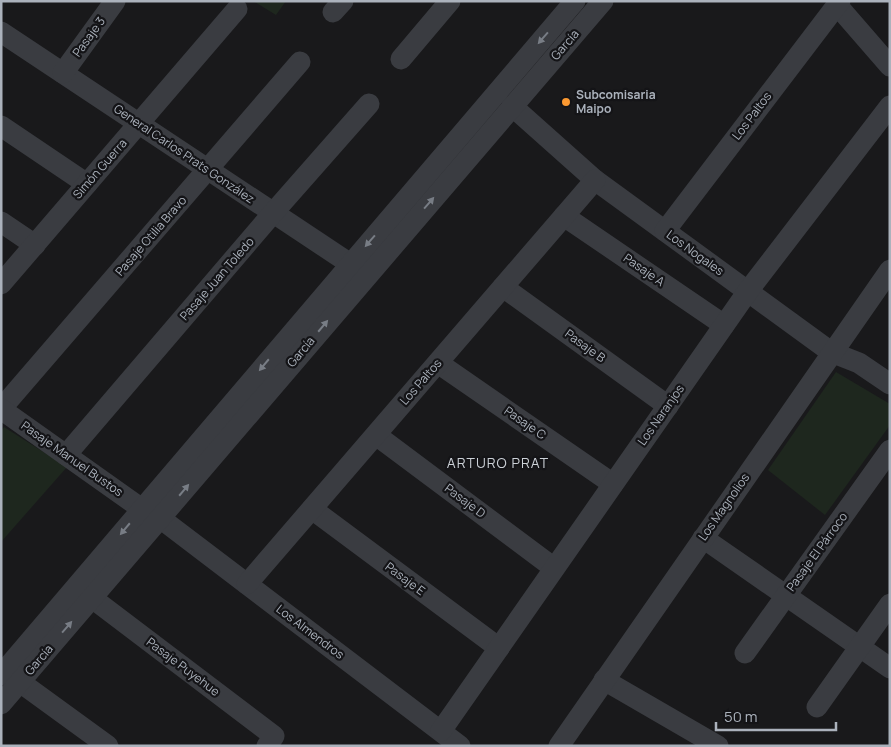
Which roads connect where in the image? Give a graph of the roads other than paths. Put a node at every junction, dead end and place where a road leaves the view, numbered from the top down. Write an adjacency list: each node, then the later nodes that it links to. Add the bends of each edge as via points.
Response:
1 (115, 1): 11 (street, Pasaje 3)
2 (450, 1): 8 (street)
3 (575, 1): 25 (street, García, one-way to 25)
4 (601, 2): 13 (street, García)
5 (838, 3): 10 (street); 23 (street, Los Paltos)
6 (238, 9): 15 (street, Simón Guerra)
7 (1, 32): 11 (street, General Carlos Prats González)
8 (401, 59)
9 (300, 62): 17 (street, Pasaje Otilia Bravo)
10 (890, 66)
11 (63, 73): 15 (street, General Carlos Prats González)
12 (369, 104): 20 (street, Pasaje Juan Toledo)
13 (512, 106): 18 (street, Los Nogales); 25 (street, García, one-way to 13)
14 (890, 106): 29 (street, Los Naranjos)
15 (140, 124): 17 (street, General Carlos Prats González); 19 (street, Simón Guerra)
16 (1, 126): 19 (street)
17 (208, 169): 20 (street, General Carlos Prats González); 35 (street, Pasaje Otilia Bravo)
18 (595, 180): 21 (street, Los Paltos); 23 (street, Los Nogales)
19 (87, 184): 24 (street, Simón Guerra)
20 (273, 213): 25 (street, General Carlos Prats González); 38 (street, Pasaje Juan Toledo)
21 (564, 216): 28 (street, Los Paltos); 30 (street, Pasaje A)
22 (1, 222): 24 (street)
23 (665, 231): 29 (street, Los Nogales)
24 (34, 245): 27 (street, Simón Guerra)
25 (358, 270): 41 (street, García)
26 (890, 270): 31 (street, Los Magnolios)
27 (1, 284)
28 (503, 287): 32 (street, Los Paltos); 34 (street, Pasaje B)
29 (748, 291): 30 (street, Los Naranjos); 31 (street, Los Nogales)
30 (724, 325): 34 (street, Los Naranjos)
31 (831, 352): 33 (street, Los Nogales, via 859,363); 42 (street, Los Magnolios)
32 (438, 363): 36 (street, Los Paltos); 39 (street, Pasaje C)
33 (890, 384)
34 (668, 406): 39 (street, Los Naranjos)
35 (1, 409): 38 (street, Pasaje Manuel Bustos)
36 (376, 435): 40 (street, Los Paltos); 43 (street, Pasaje D)
37 (890, 450): 45 (street, Pasaje El Párroco)
38 (66, 455): 41 (street, Pasaje Manuel Bustos)
39 (613, 484): 43 (street, Los Naranjos)
40 (312, 509): 44 (street, Los Paltos); 49 (street, Pasaje E)
41 (151, 513): 44 (street, Los Almendros); 46 (street, García); 52 (street, García, one-way to 52)
42 (702, 538): 45 (street); 53 (street, Los Magnolios)
43 (554, 568): 49 (street, Los Naranjos)
44 (247, 584): 56 (street, Los Almendros)
45 (786, 596): 48 (street); 50 (street, Pasaje El Párroco)
46 (92, 598): 52 (street, García, one-way to 46); 57 (street, Pasaje Puyehue)
47 (890, 604): 48 (street)
48 (860, 647): 51 (street); 55 (street)
49 (499, 648): 56 (street, Los Naranjos)
50 (745, 653)
51 (890, 668)
52 (11, 678): 54 (street, García); 58 (street)
53 (604, 680): 60 (street, Los Magnolios); 61 (street)
54 (1, 704)
55 (817, 707)
56 (441, 732): 59 (street, Los Almendros)
57 (271, 741)
58 (108, 746)
59 (460, 746)
60 (559, 746)
61 (718, 746)

